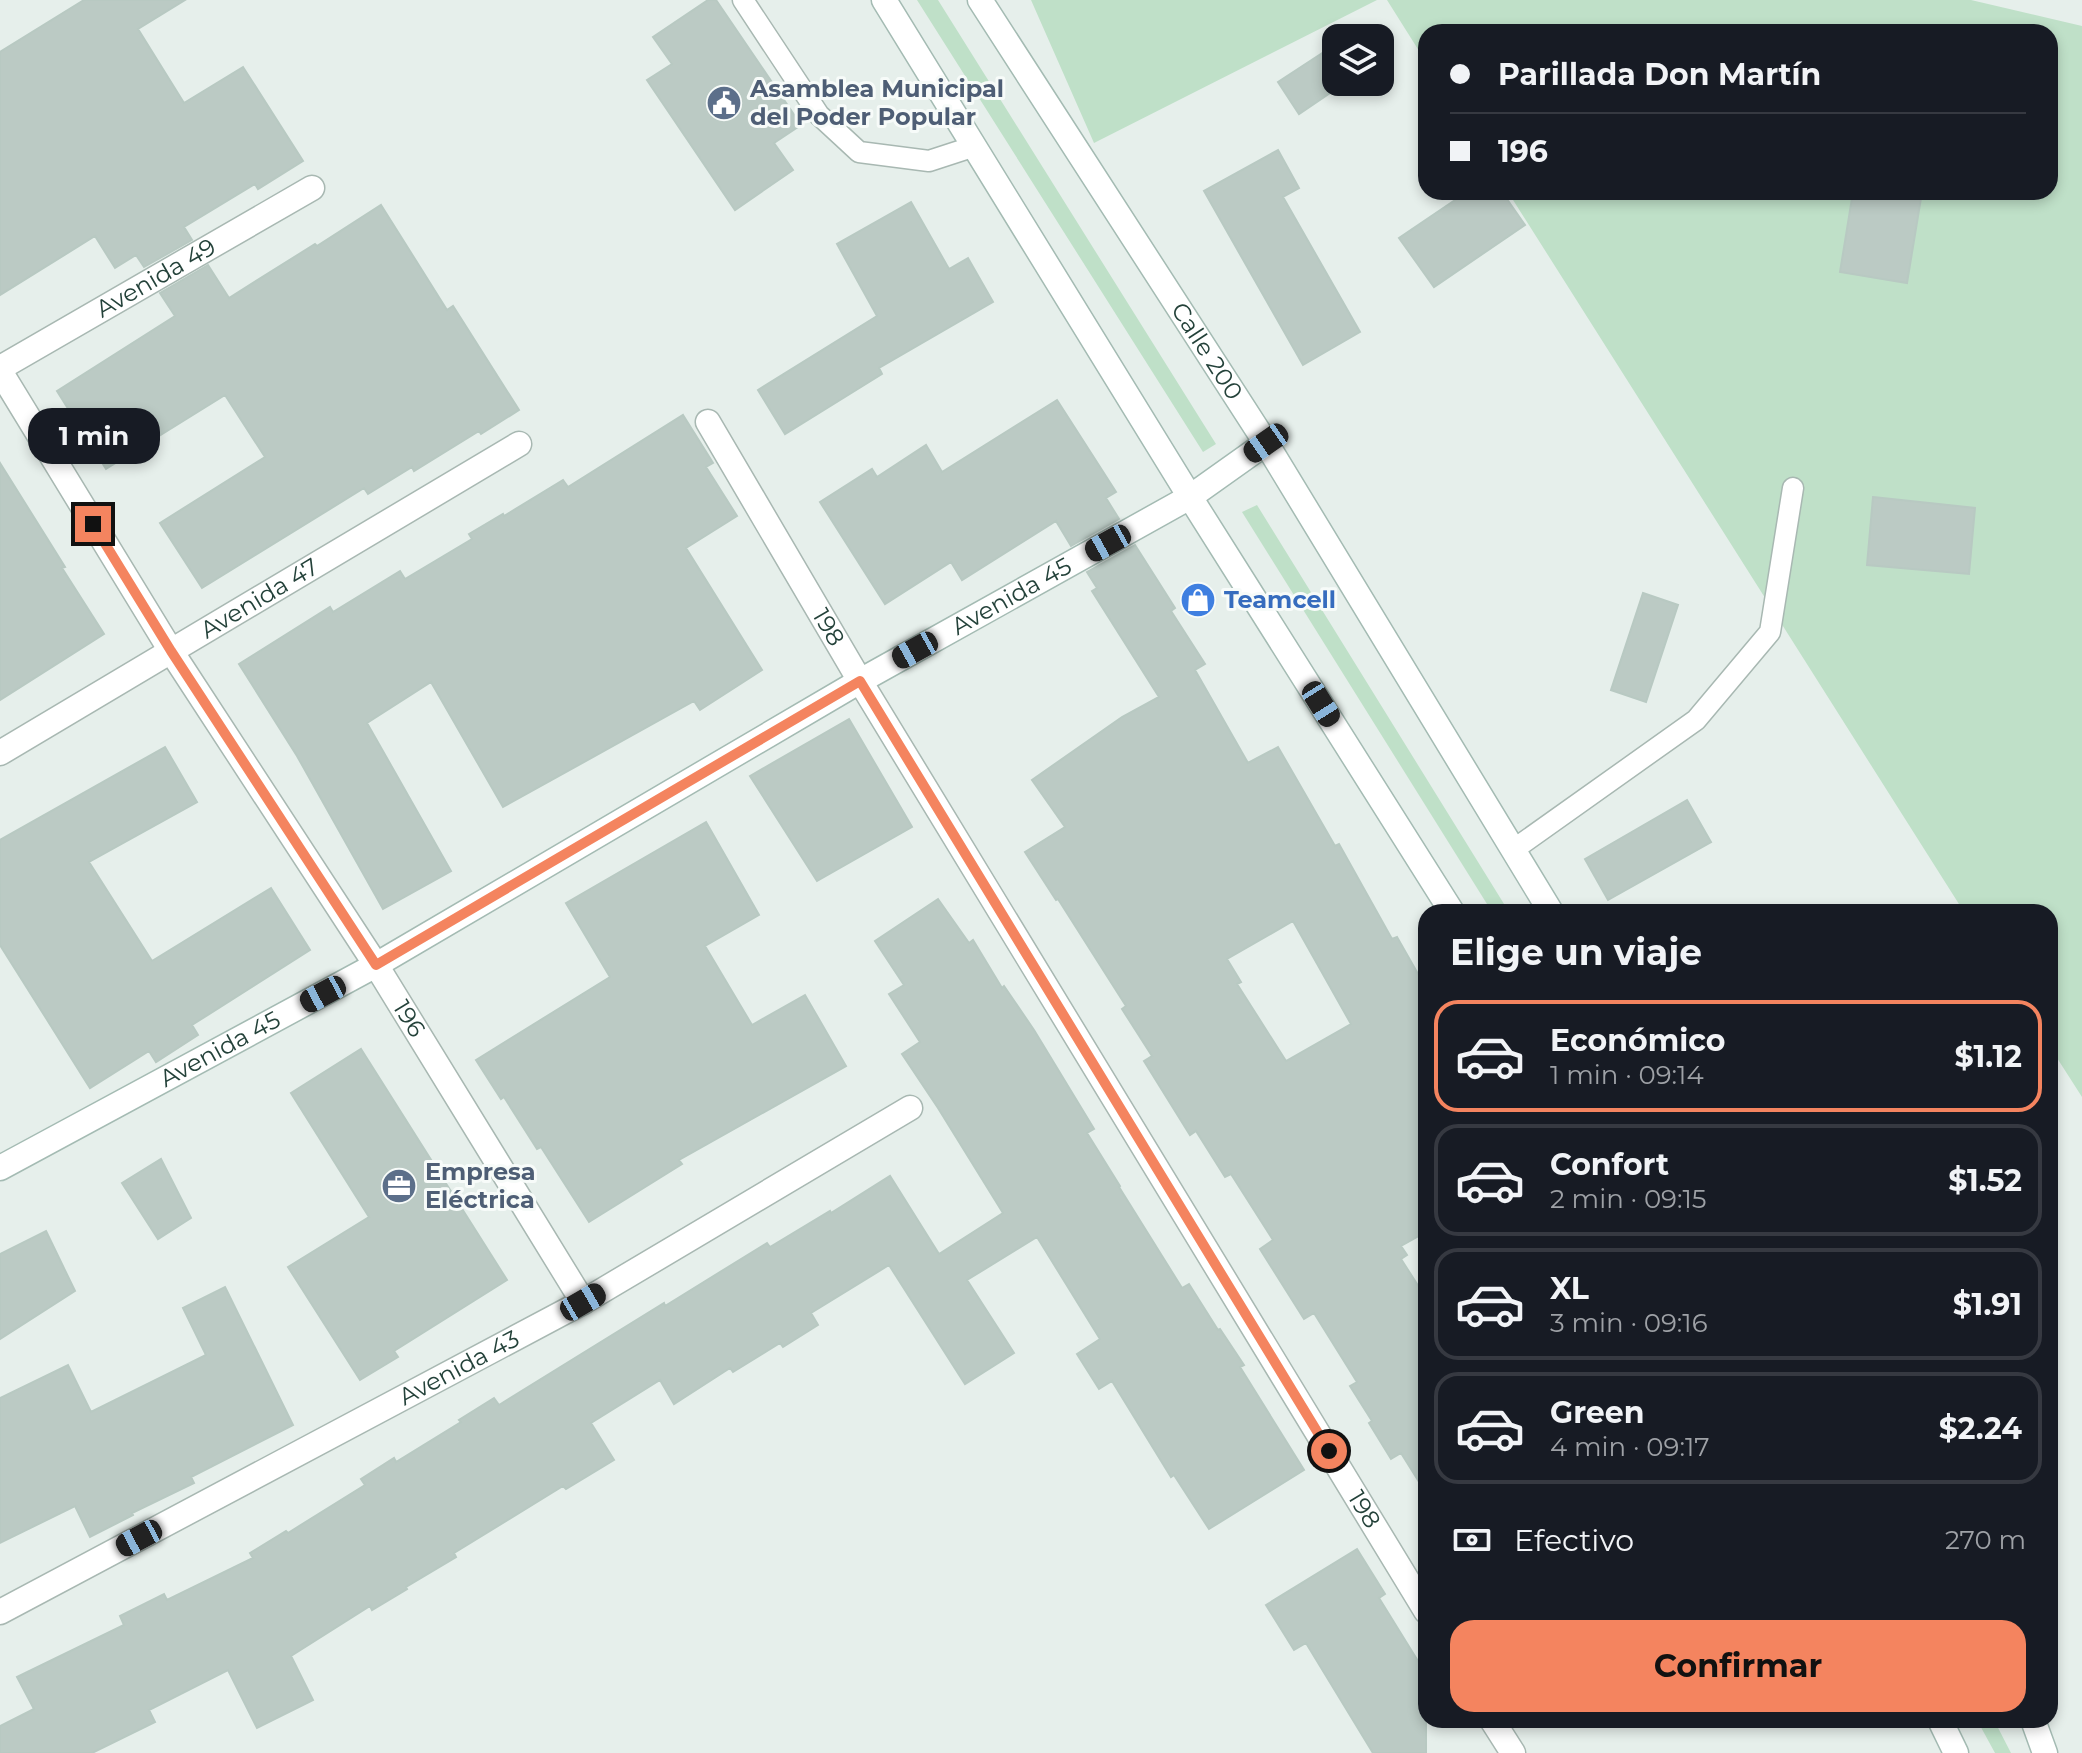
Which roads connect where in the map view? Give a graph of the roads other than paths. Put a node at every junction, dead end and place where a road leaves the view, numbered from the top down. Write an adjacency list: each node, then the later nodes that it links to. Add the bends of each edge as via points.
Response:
1 (743, 0): 4 (lane, via 819,115 859,152 929,161)
2 (884, 0): 4 (street)
3 (980, 0): 8 (street, Calle 200)
4 (975, 146): 11 (street)
5 (312, 188): 6 (street, Avenida 49)
6 (0, 370): 12 (street, 196)
7 (708, 422): 13 (street, 198)
8 (1266, 443): 11 (street, Avenida 45); 15 (street, Calle 200)
9 (519, 444): 12 (street, Avenida 47)
10 (1793, 488): 15 (lane, via 1770,632 1696,720)
11 (1190, 497): 13 (street, Avenida 45); 16 (street)
12 (171, 651): 14 (street, Avenida 47); 18 (street, 196)
13 (860, 681): 18 (street, Avenida 45); 22 (street, 198)
14 (0, 753)
15 (1513, 850): 17 (street, Calle 200)
16 (1447, 904)
17 (1546, 904)
18 (376, 965): 20 (street, Avenida 45); 21 (street, 196)
19 (910, 1108): 21 (street, Avenida 43)
20 (0, 1168)
21 (583, 1302): 23 (street, Avenida 43)
22 (1418, 1598)
23 (0, 1612)
24 (1497, 1728): 27 (street)
25 (1944, 1728): 28 (street)
26 (2036, 1728): 29 (street)
27 (1513, 1753)
28 (1956, 1753)
29 (2045, 1753)

